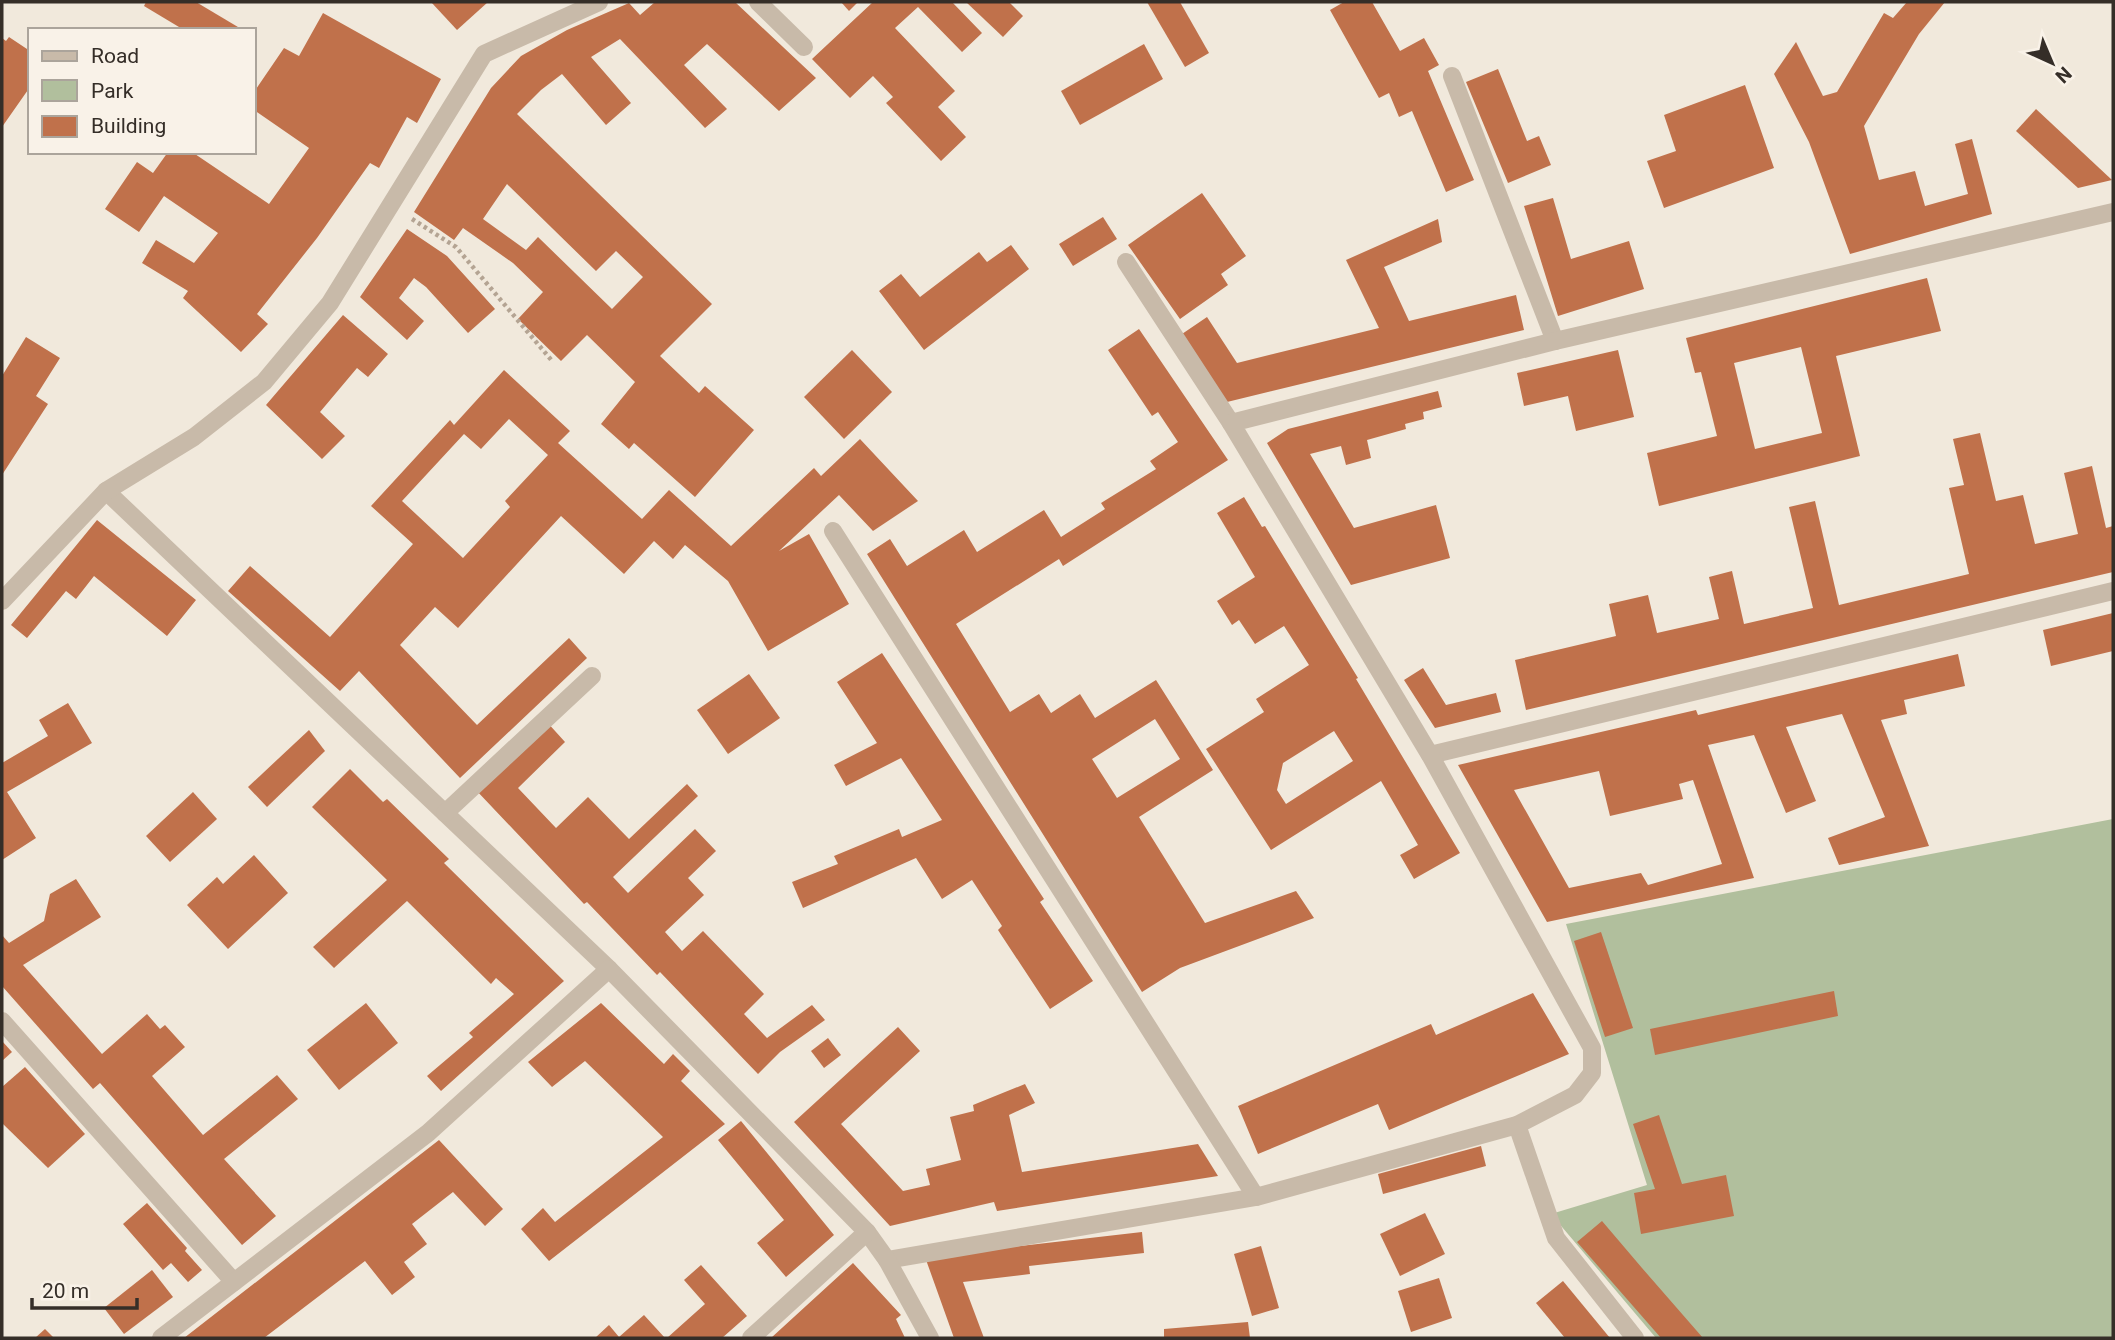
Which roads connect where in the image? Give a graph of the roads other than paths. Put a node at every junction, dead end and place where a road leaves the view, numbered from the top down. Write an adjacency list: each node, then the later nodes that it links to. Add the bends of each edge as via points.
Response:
1 (599, 2): 9 (street, via 485,54 330,303 264,382 194,437)
2 (758, 2): 3 (street)
3 (804, 47)
4 (1452, 76): 7 (street)
5 (2113, 212): 7 (street)
6 (1126, 261): 8 (street)
7 (1555, 341): 8 (street)
8 (1231, 423): 14 (street)
9 (106, 491): 12 (street); 15 (street)
10 (833, 531): 19 (street)
11 (2113, 591): 14 (street)
12 (2, 601)
13 (592, 676): 15 (street)
14 (1430, 755): 18 (street, via 1592,1048 1591,1073 1575,1095)
15 (445, 813): 16 (street)
16 (609, 969): 20 (street); 22 (street, via 428,1133)
17 (2, 1021): 22 (street)
18 (1517, 1125): 19 (street); 26 (street, via 1556,1238)
19 (1256, 1197): 21 (street)
20 (867, 1232): 21 (street); 24 (street)
21 (887, 1259): 25 (street)
22 (234, 1282): 23 (street)
23 (161, 1338)
24 (751, 1338)
25 (930, 1338)
26 (1635, 1338)

